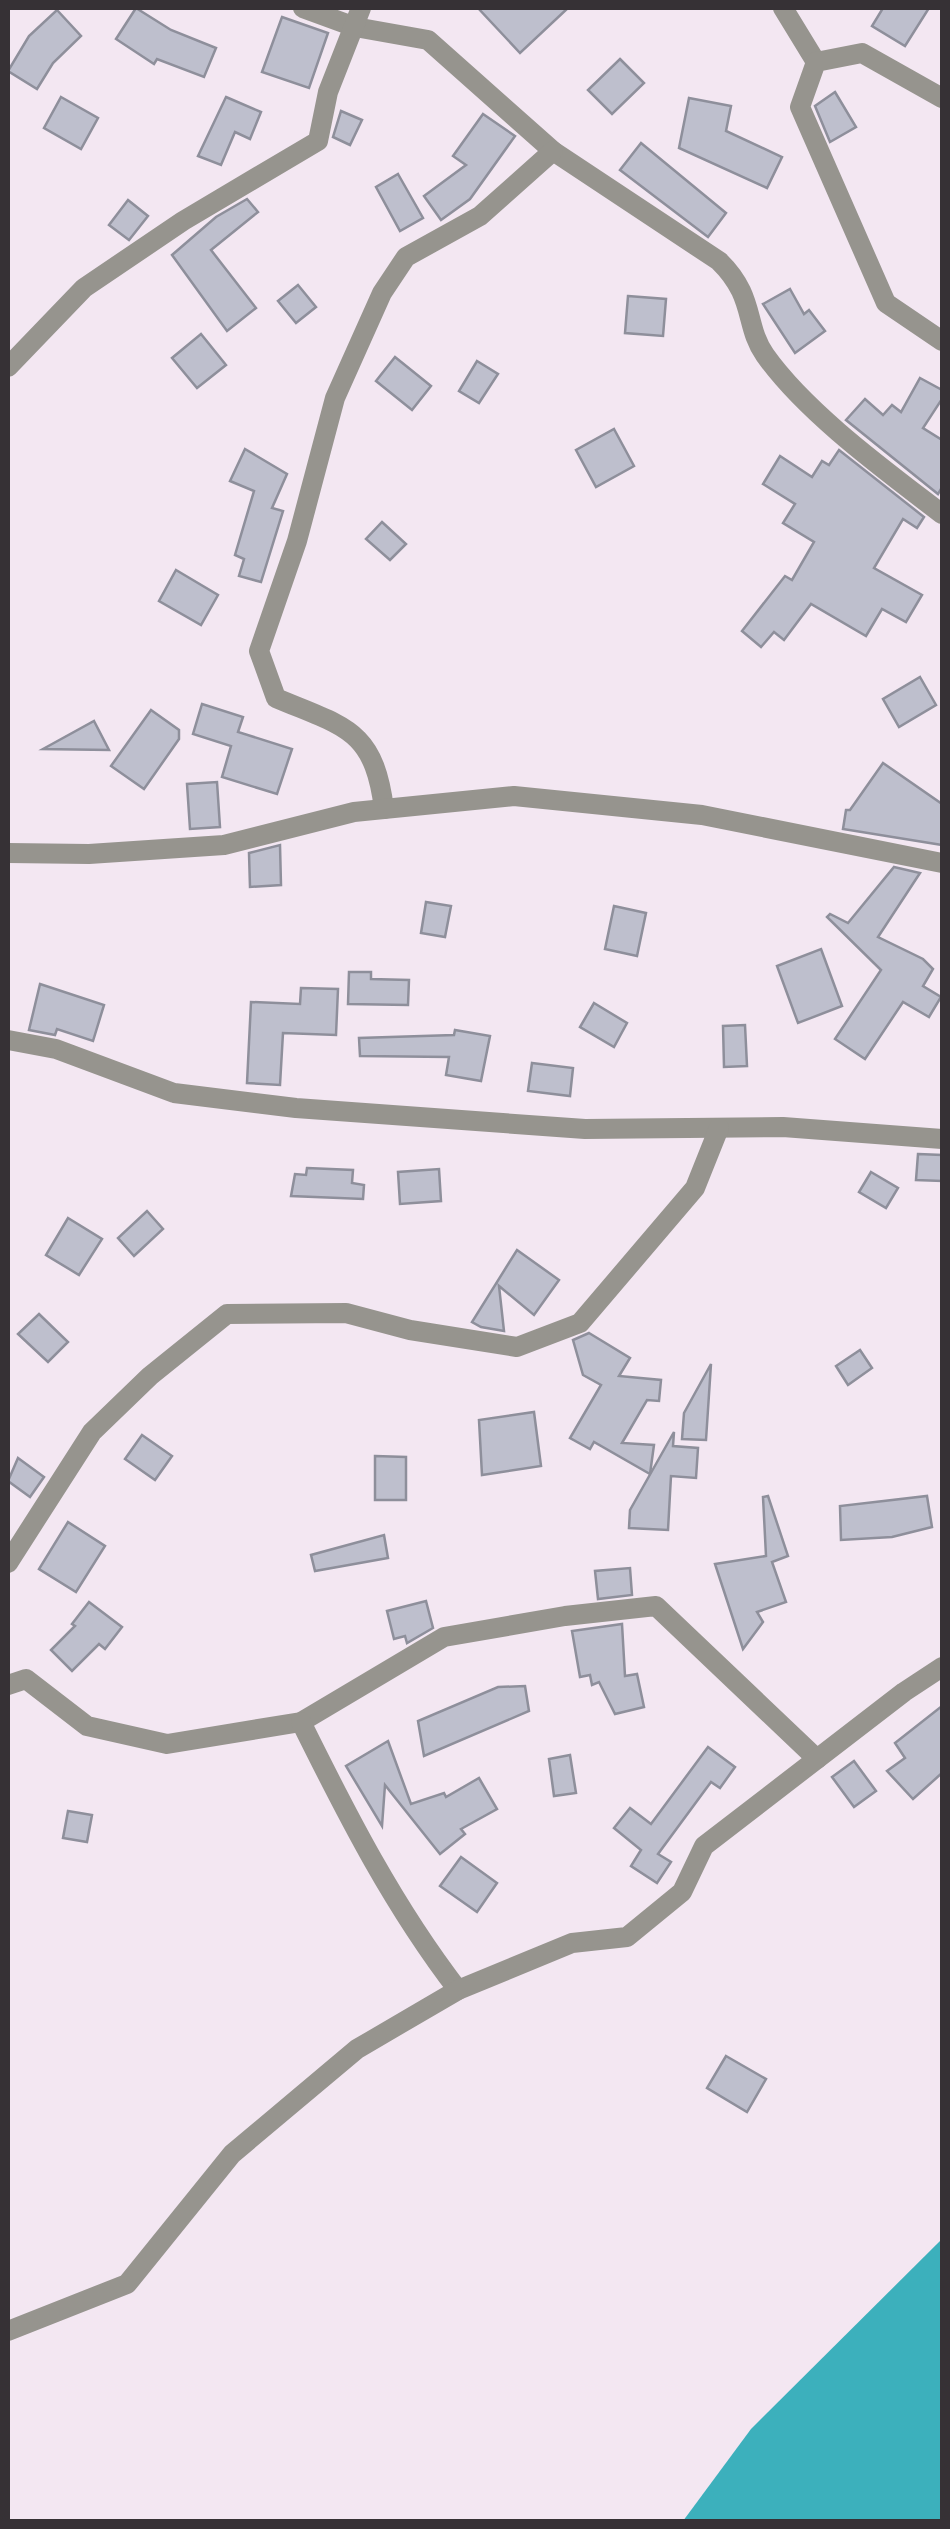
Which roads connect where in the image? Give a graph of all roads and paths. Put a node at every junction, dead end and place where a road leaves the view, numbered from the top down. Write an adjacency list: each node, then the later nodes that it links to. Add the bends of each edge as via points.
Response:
1 (303, 8): 3 (street)
2 (783, 8): 4 (street)
3 (358, 18): 6 (street, via 428,40); 8 (street, via 328,92 318,141 84,288)
4 (816, 62): 5 (street, via 862,54); 7 (street, via 800,107 838,198 886,303)
5 (942, 98)
6 (552, 151): 9 (street, via 719,260 750,304 763,353 868,458); 10 (street, via 480,216 406,257 382,294 335,398 297,542 259,651 276,698 352,730 379,769)
7 (942, 342)
8 (8, 367)
9 (942, 514)
10 (384, 809): 11 (street, via 224,845); 12 (street, via 514,796 702,815)
11 (8, 852)
12 (942, 864)
13 (8, 1040): 14 (street, via 56,1049 174,1094 585,1130)
14 (719, 1128): 15 (street); 16 (street, via 696,1188 580,1324 518,1347 346,1314 226,1314 92,1432)
15 (942, 1139)
16 (8, 1563)
17 (942, 1667): 20 (street)
18 (8, 1686): 19 (street, via 26,1679 87,1726 167,1744)
19 (302, 1722): 20 (street, via 444,1637 656,1606); 21 (street, via 386,1887)
20 (817, 1759): 21 (street, via 704,1846 682,1892 627,1937 572,1943)
21 (458, 1990): 22 (street, via 357,2049 232,2154 126,2284)
22 (8, 2331)

